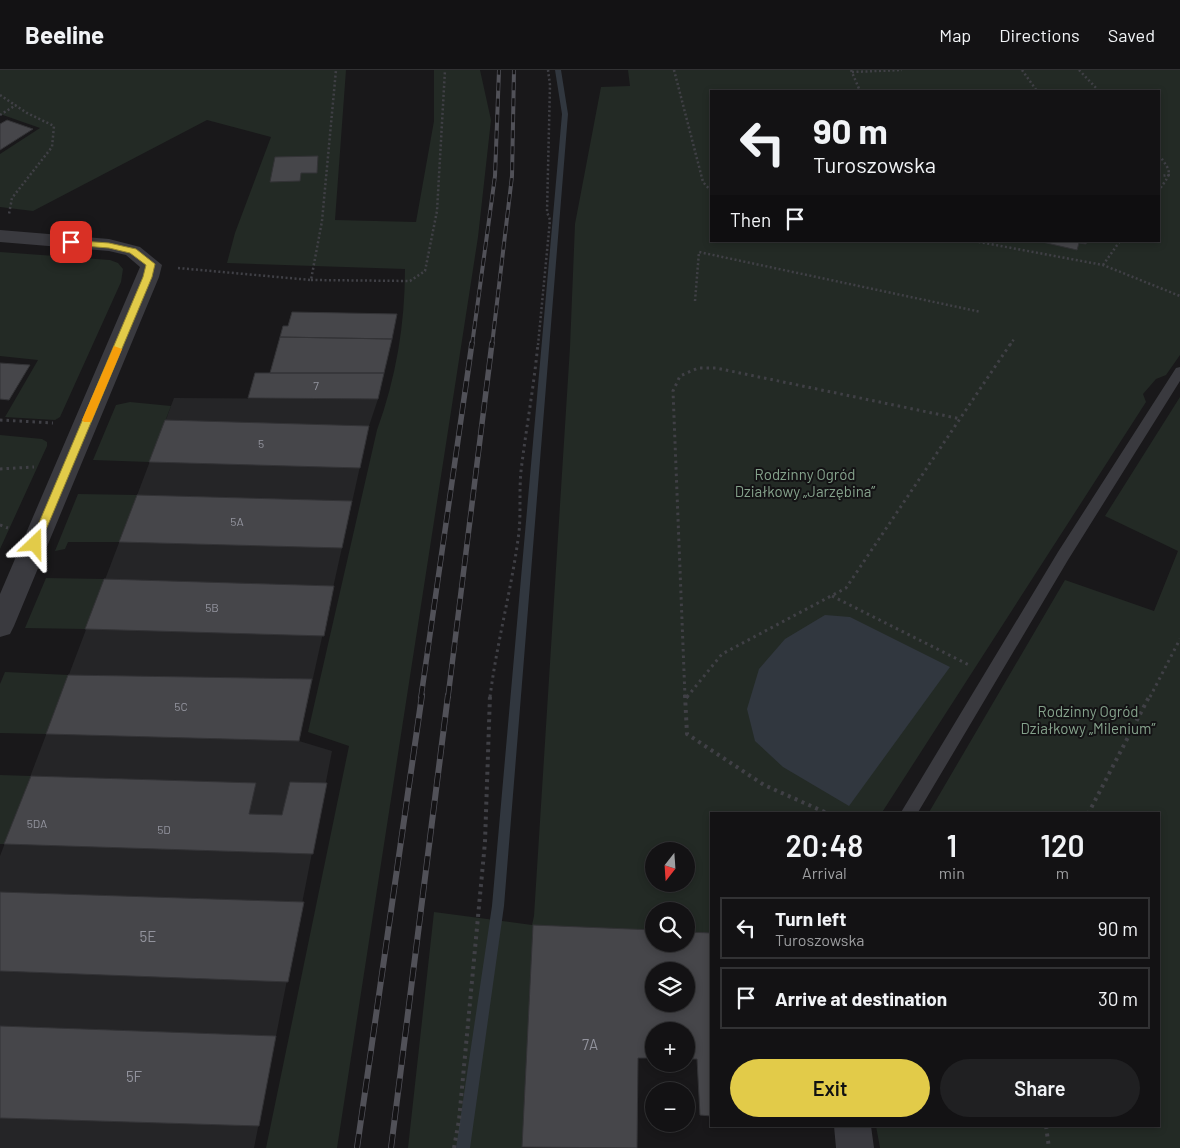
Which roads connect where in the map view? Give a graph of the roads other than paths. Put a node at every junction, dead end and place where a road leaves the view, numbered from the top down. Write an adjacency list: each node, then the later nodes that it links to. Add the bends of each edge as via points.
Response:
1 (2, 236): 3 (street, via 109,245 133,251 150,264 148,277)
2 (1180, 371): 4 (lane, via 1063,556)
3 (0, 626)
4 (909, 812)
5 (852, 1127): 6 (street)
6 (855, 1148)

